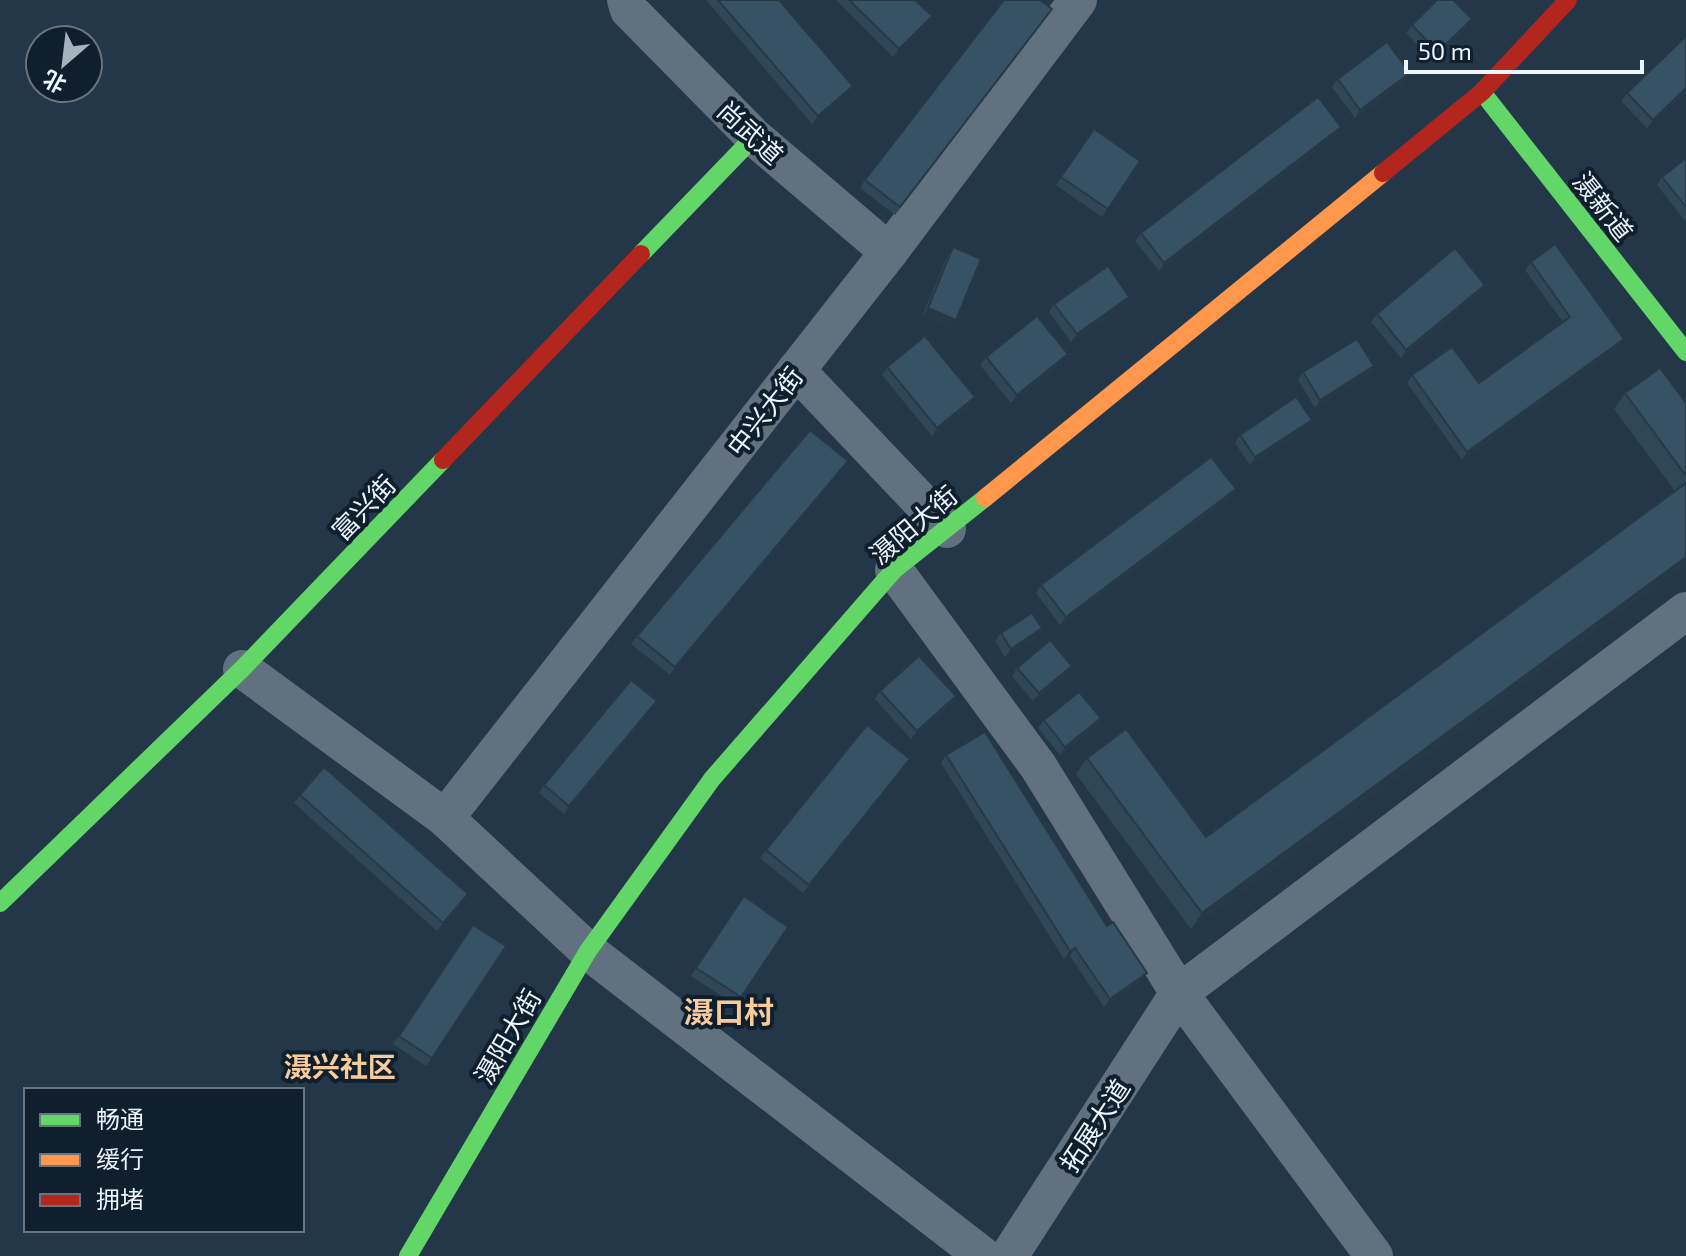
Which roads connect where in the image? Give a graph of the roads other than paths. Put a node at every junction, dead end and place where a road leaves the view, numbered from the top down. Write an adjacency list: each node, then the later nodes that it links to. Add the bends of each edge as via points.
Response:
1 (626, 0): 5 (street, 尚武道, via 629,10)
2 (1078, 0): 6 (street, 中兴大街)
3 (1568, 0): 4 (main road, 滠阳大街)
4 (1482, 92): 7 (main road, 滠新道); 9 (main road, 滠阳大街)
5 (754, 137): 6 (street, 尚武道); 12 (main road, 富兴街)
6 (889, 252): 8 (street, 中兴大街)
7 (1686, 352)
8 (796, 370): 9 (street); 13 (street, 中兴大街)
9 (947, 529): 10 (main road, 滠阳大街)
10 (894, 570): 15 (main road, 滠阳大街, via 712,779); 16 (street, via 1038,766)
11 (1686, 611): 16 (street)
12 (242, 669): 13 (street); 14 (main road, 富兴街)
13 (445, 818): 15 (street)
14 (0, 903)
15 (588, 951): 17 (main road, 滠阳大街); 18 (street)
16 (1179, 993): 19 (street, 拓展大道); 20 (street)
17 (408, 1256)
18 (983, 1256)
19 (1009, 1256)
20 (1374, 1256)

